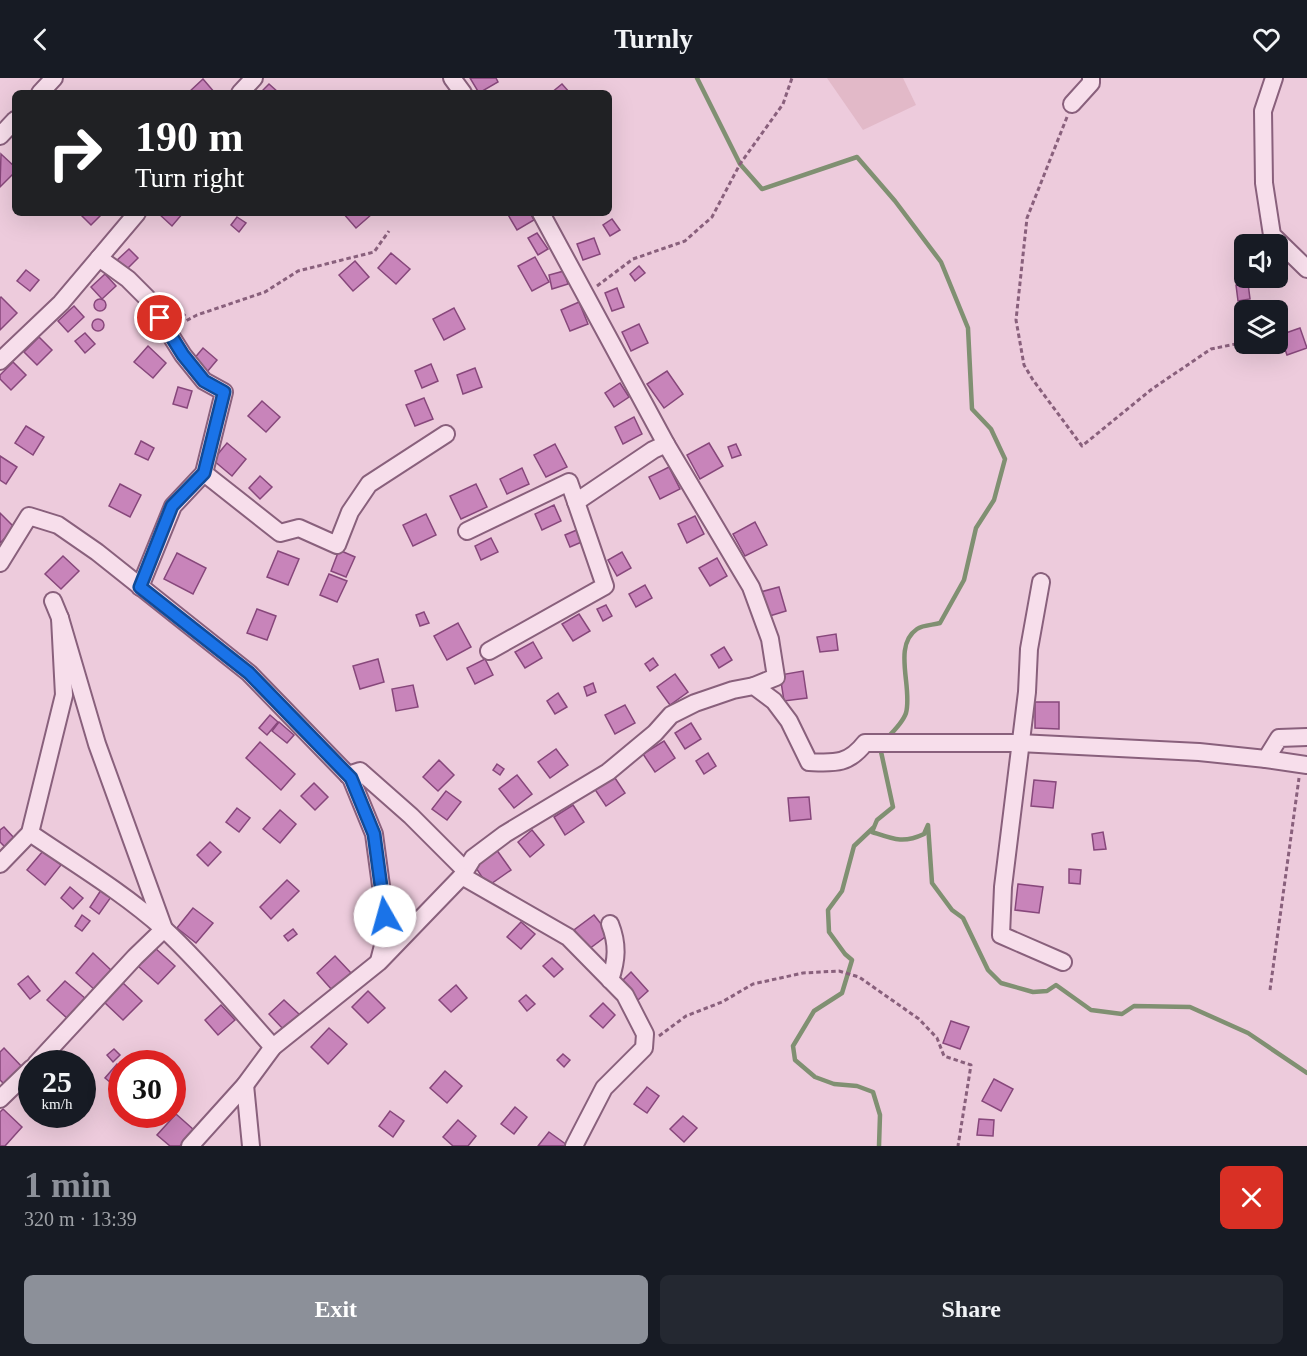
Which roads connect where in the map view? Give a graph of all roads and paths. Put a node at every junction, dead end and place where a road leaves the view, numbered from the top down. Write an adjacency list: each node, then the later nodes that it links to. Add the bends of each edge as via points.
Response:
1 (54, 78): 6 (street)
2 (254, 78): 7 (street)
3 (792, 78): 16 (path, via 783,104 740,164 712,217 685,241 633,259)
4 (1091, 78): 8 (street)
5 (1275, 78): 15 (street, via 1263,111 1264,183 1272,235)
6 (43, 90)
7 (243, 90)
8 (1072, 104): 18 (path, via 1027,218 1016,320 1024,365 1033,380 1082,446 1152,389 1211,349)
9 (12, 123): 10 (street)
10 (0, 136)
11 (134, 216): 14 (street)
12 (543, 216): 16 (street)
13 (389, 231): 17 (path, via 374,252 298,271 266,292 196,315)
14 (99, 258): 17 (street, via 147,298); 19 (street, via 61,303)
15 (1307, 269)
16 (585, 295): 21 (street)
17 (168, 332): 22 (street, via 204,381 224,392)
18 (1234, 344)
19 (0, 361)
20 (446, 434): 22 (street, via 369,484 350,512 337,545 299,528 280,532)
21 (666, 444): 23 (street); 31 (street, via 751,587 770,639 776,677)
22 (204, 473): 27 (street, via 172,506)
23 (576, 502): 24 (street, via 569,482); 30 (street, via 605,586)
24 (467, 531)
25 (0, 563): 27 (street, via 29,516 58,525)
26 (1041, 582): 33 (street, via 1029,649)
27 (140, 587): 36 (street, via 249,673)
28 (53, 602): 29 (street)
29 (60, 618): 37 (street, via 64,695); 41 (street, via 97,744)
30 (489, 651)
31 (754, 686): 33 (street, via 774,701 789,721 809,762 840,763 865,743); 39 (street, via 694,703 671,715 608,772 505,834 473,858)
32 (1307, 737): 34 (street, via 1279,738)
33 (1020, 743): 34 (street); 43 (street, via 1001,935)
34 (1266, 759): 35 (street)
35 (1304, 764): 45 (path)
36 (348, 775): 39 (street, via 360,771 411,816); 42 (street, via 374,834 387,930)
37 (30, 833): 38 (street); 41 (street)
38 (0, 864)
39 (464, 873): 42 (street); 44 (street, via 568,938)
40 (610, 924): 44 (street, via 616,961)
41 (164, 929): 46 (street); 48 (street)
42 (379, 962): 46 (street)
43 (1063, 962)
44 (610, 980): 47 (street, via 625,995 645,1034)
45 (1270, 990)
46 (273, 1047): 50 (street)
47 (644, 1048): 54 (street, via 604,1088); 55 (path, via 686,1016 753,984 803,973 847,973 859,977 919,1019 937,1038 944,1056 971,1065)
48 (49, 1050)
49 (18, 1082): 51 (street)
50 (245, 1085): 52 (street); 53 (street)
51 (0, 1099)
52 (190, 1146)
53 (251, 1146)
54 (574, 1146)
55 (958, 1146)

